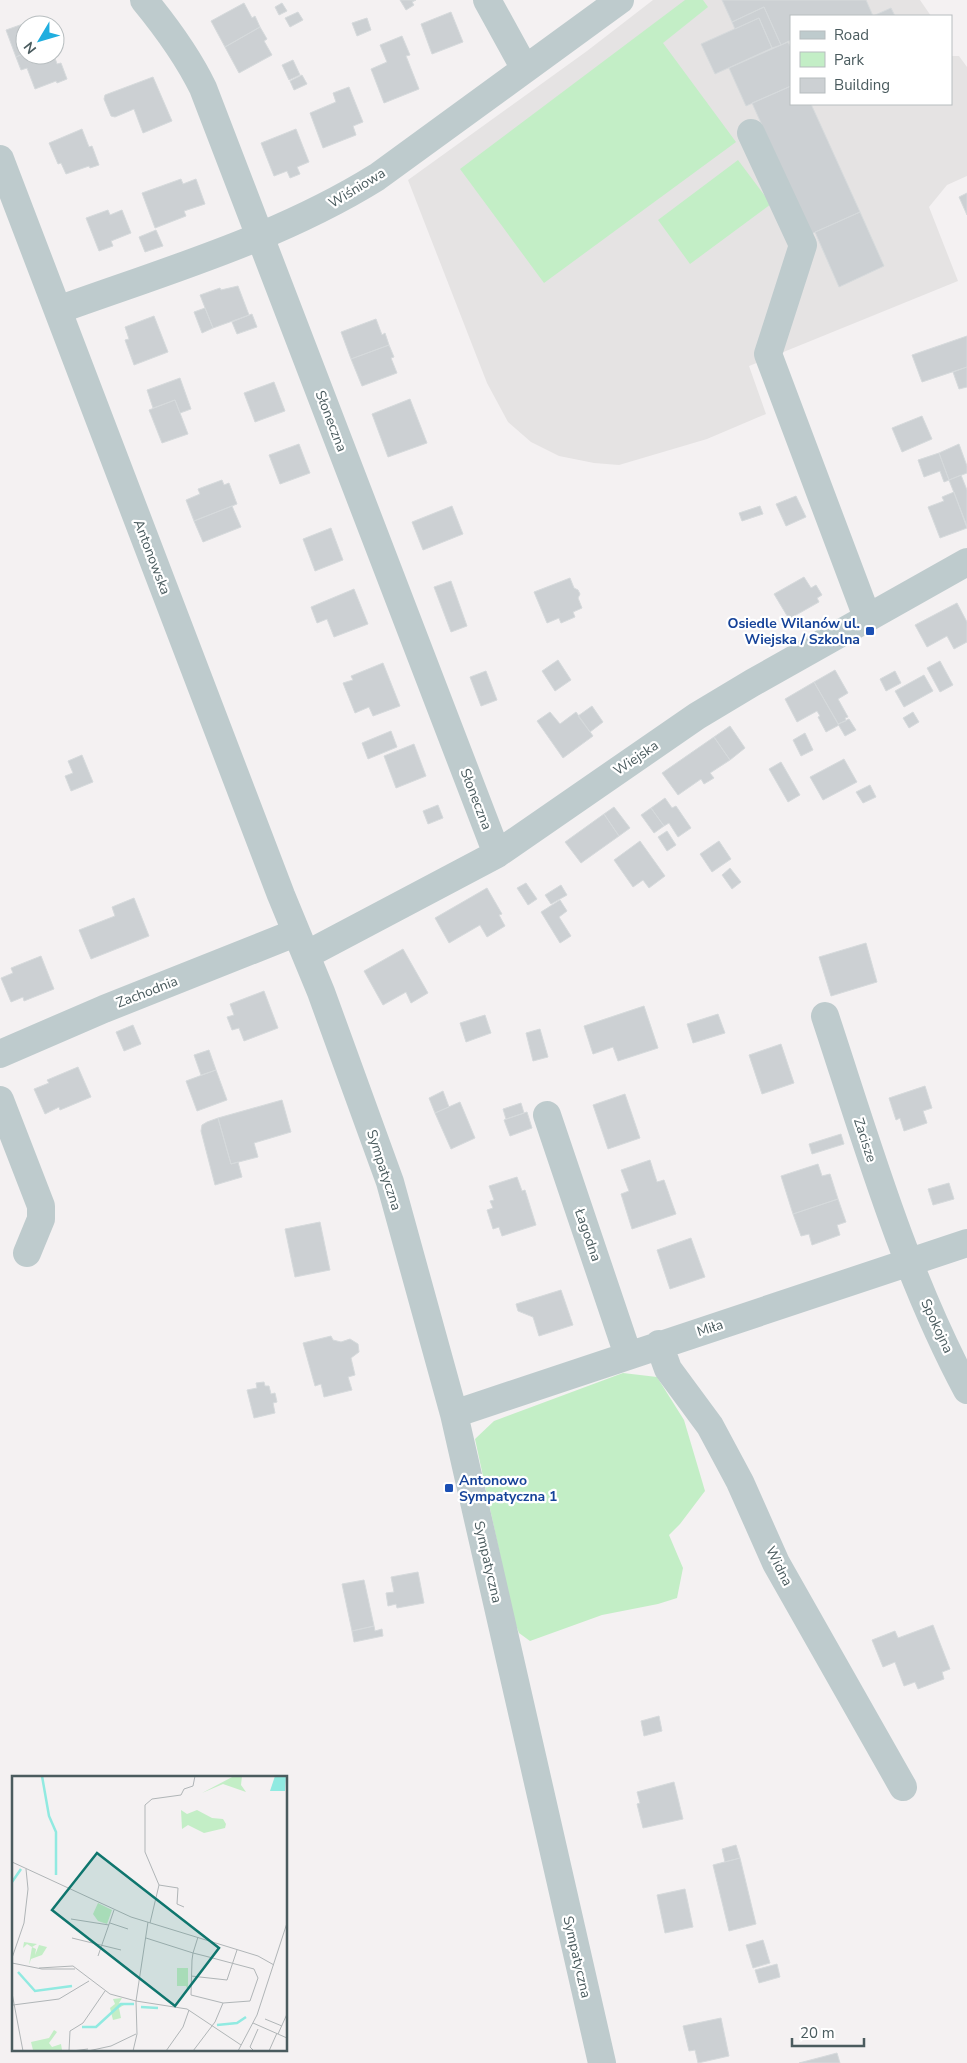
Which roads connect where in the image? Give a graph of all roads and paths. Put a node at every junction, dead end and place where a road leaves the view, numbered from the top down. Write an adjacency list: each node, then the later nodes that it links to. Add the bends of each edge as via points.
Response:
1 (144, 0): 7 (street, Słoneczna, via 192,64)
2 (487, 0): 4 (street)
3 (620, 0): 4 (street, Wiśniowa)
4 (525, 69): 7 (street, Wiśniowa, via 368,182 320,209)
5 (751, 133): 10 (street, via 803,245 768,354)
6 (0, 159): 8 (street, Antonowska)
7 (259, 236): 8 (street, Wiśniowa); 11 (street, Słoneczna)
8 (58, 310): 12 (street, Antonowska)
9 (967, 562): 10 (street, Wiejska)
10 (867, 617): 11 (street, Wiejska, via 697,716)
11 (497, 854): 12 (street, Wiejska)
12 (300, 944): 14 (street, Zachodnia, via 104,1009); 23 (street, Sympatyczna, via 390,1182)
13 (826, 1016): 19 (street, Zacisze, via 893,1225)
14 (0, 1054)
15 (0, 1100): 18 (street, via 41,1206 41,1219)
16 (548, 1115): 21 (street, Łagodna)
17 (967, 1243): 19 (street, Miła)
18 (27, 1253)
19 (909, 1261): 20 (street, Miła); 22 (street, Spokojna)
20 (659, 1344): 21 (street, Miła); 24 (street, Widna, via 668,1369 710,1426 740,1482 776,1563)
21 (628, 1355): 23 (street, Miła)
22 (967, 1390)
23 (454, 1414): 25 (street, Sympatyczna)
24 (903, 1787)
25 (602, 2063)

